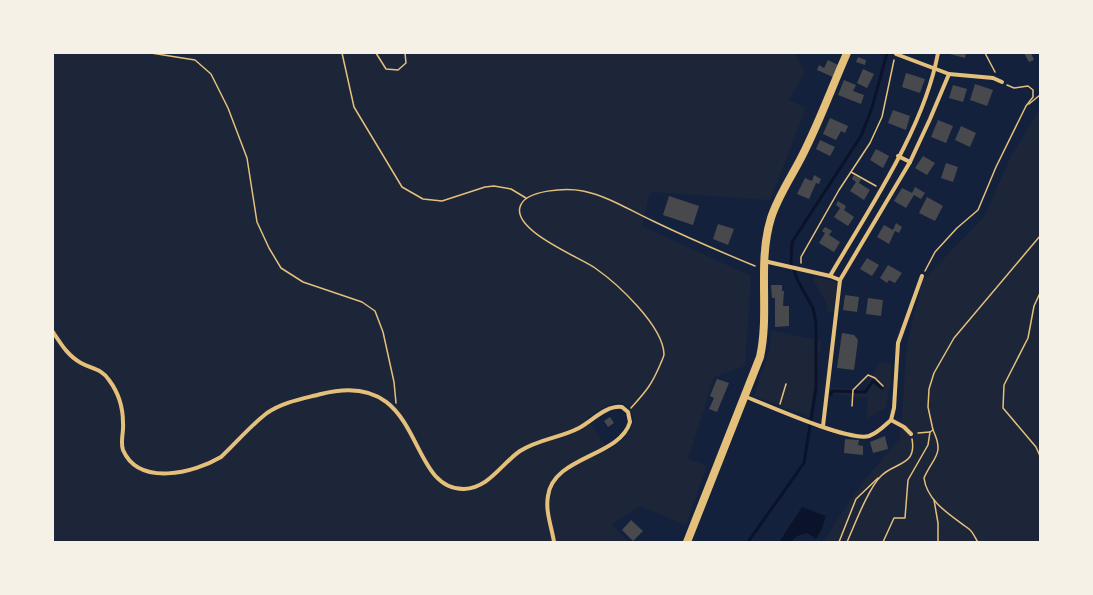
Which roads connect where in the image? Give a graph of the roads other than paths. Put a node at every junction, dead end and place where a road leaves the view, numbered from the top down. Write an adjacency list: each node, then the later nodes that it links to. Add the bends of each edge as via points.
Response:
1 (847, 53): 9 (main road, via 803,155 771,218)
2 (938, 53): 4 (street)
3 (896, 54): 4 (street)
4 (935, 69): 5 (street); 7 (street, via 916,122)
5 (949, 74): 6 (street, via 993,78); 8 (street)
6 (1002, 82)
7 (898, 156): 8 (street); 10 (street)
8 (910, 162): 12 (street)
9 (764, 265): 10 (street); 14 (main road, via 762,346)
10 (830, 276): 12 (street)
11 (922, 276): 15 (street, via 898,343)
12 (840, 280): 16 (street)
13 (53, 332): 18 (street, via 68,353 81,363 96,368 108,378 121,405 124,450 137,466 152,473 181,472 213,462 276,407 333,391 365,391 382,399 397,412 434,474 443,482 463,489 481,485 489,480 530,445 578,429 614,407 622,407 628,412 630,422 622,435 610,445 577,462 564,472 550,489 548,503)
14 (744, 396): 16 (street); 19 (main road)
15 (891, 420): 16 (street, via 868,436 850,435); 17 (street)
16 (823, 426)
17 (911, 434)
18 (554, 542)
19 (687, 542)

